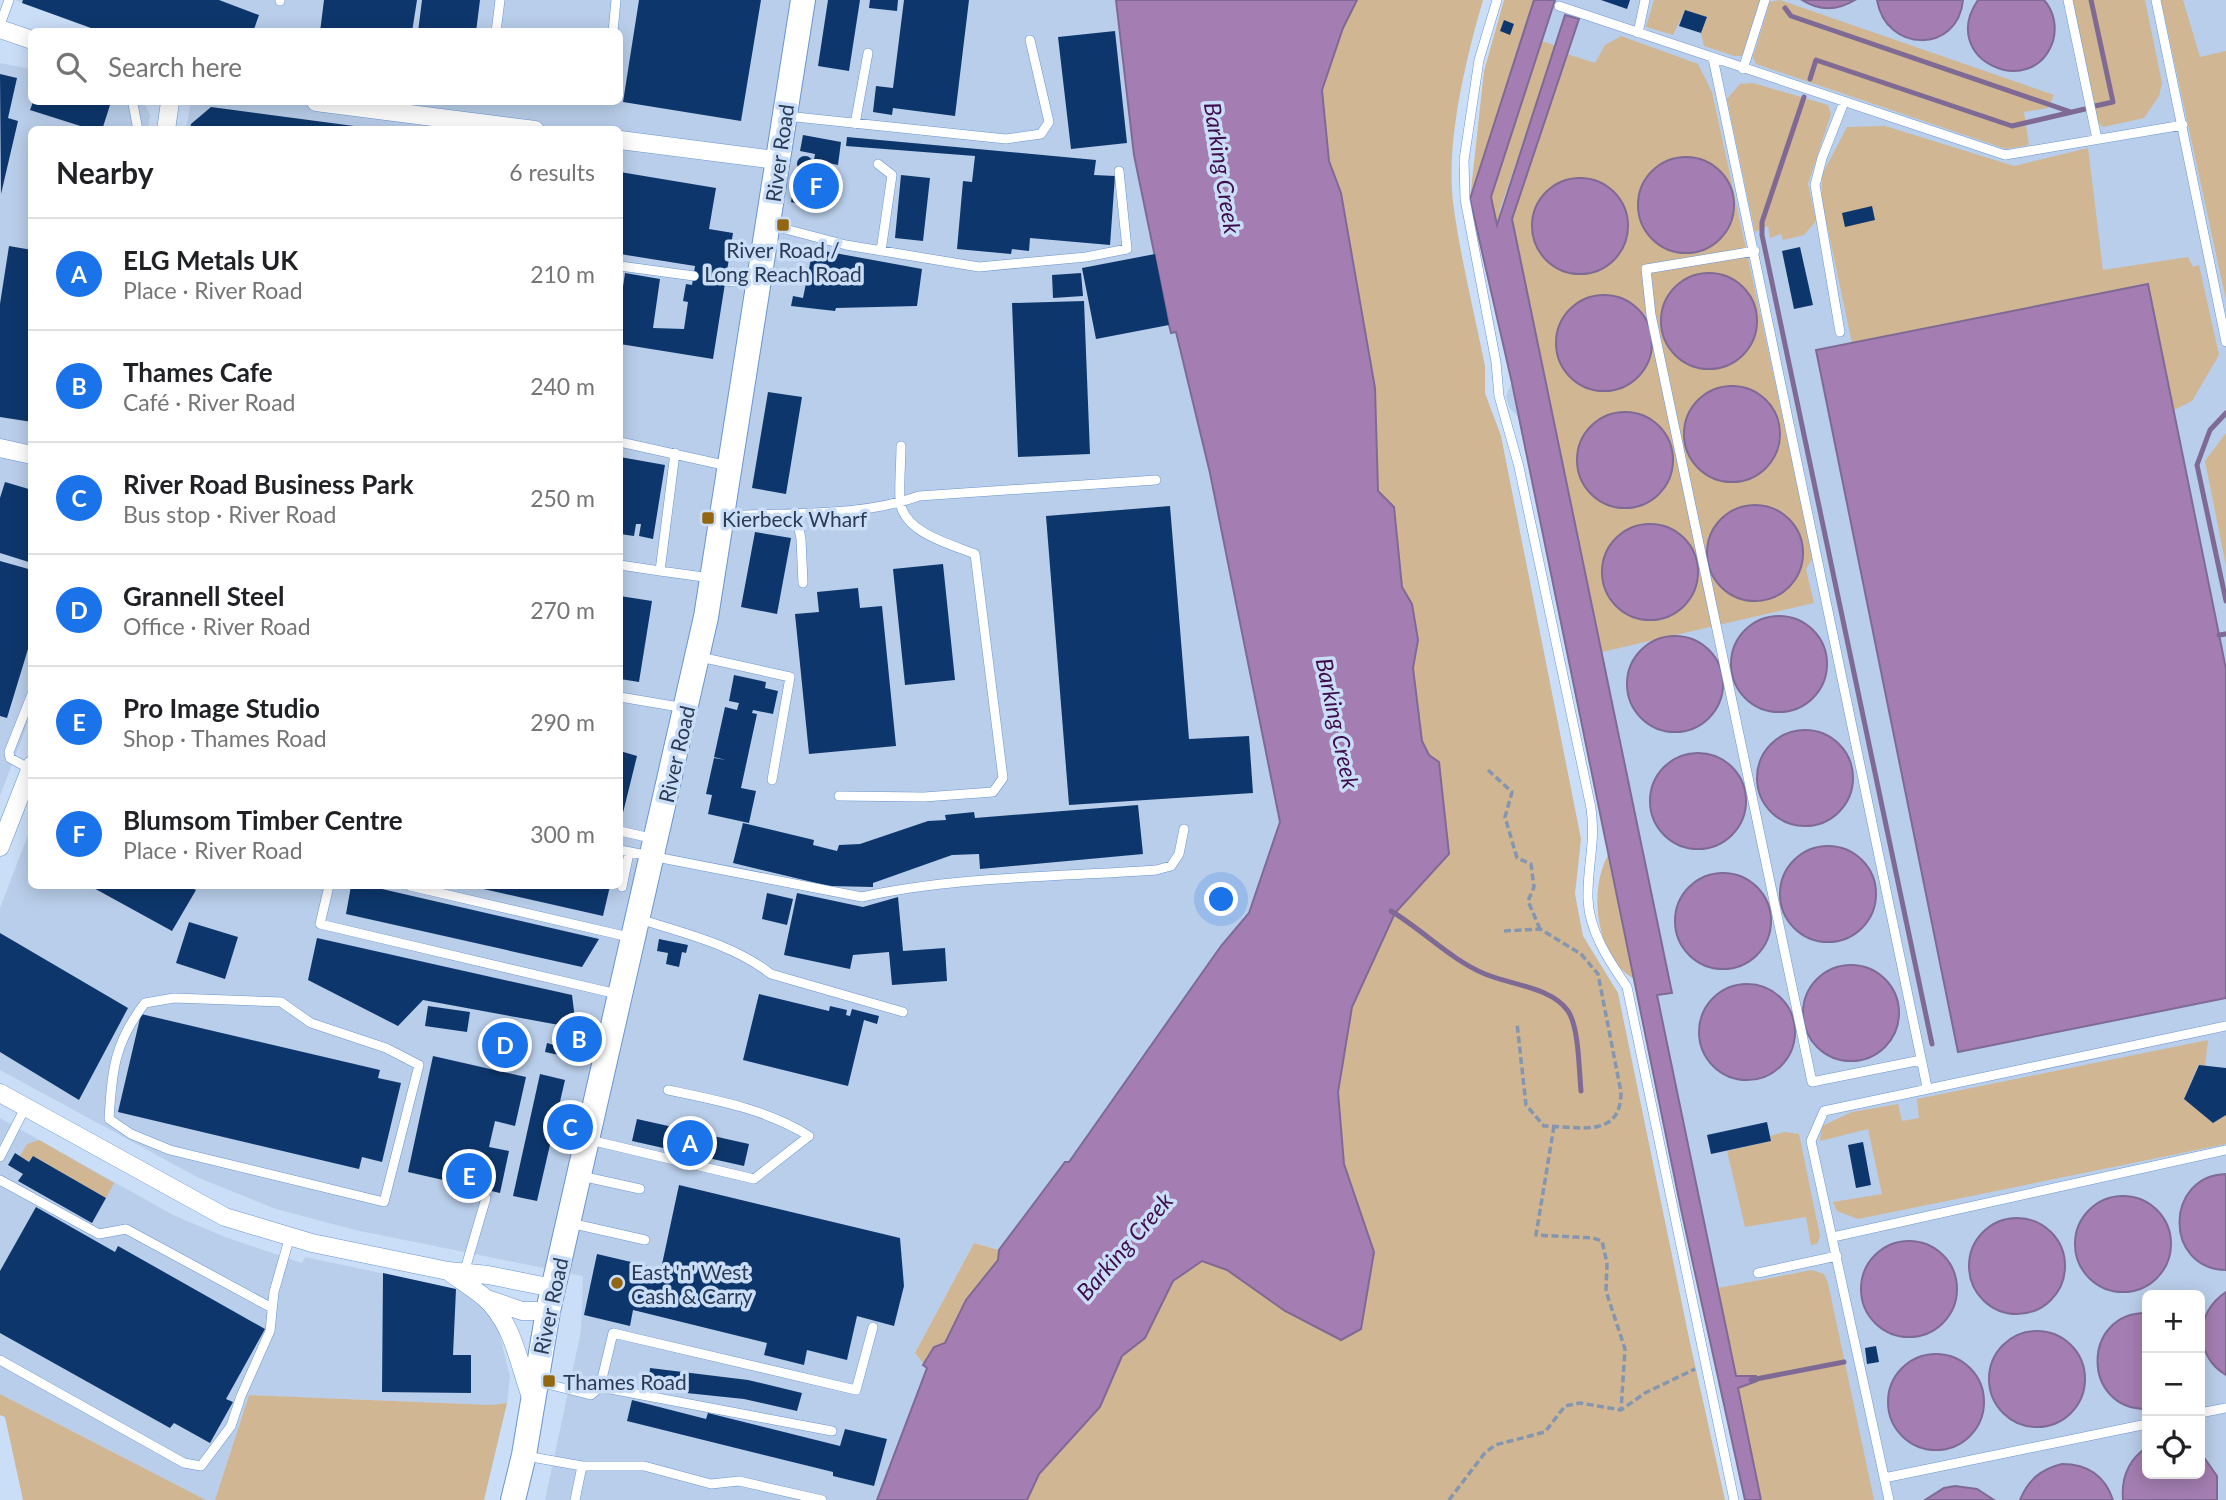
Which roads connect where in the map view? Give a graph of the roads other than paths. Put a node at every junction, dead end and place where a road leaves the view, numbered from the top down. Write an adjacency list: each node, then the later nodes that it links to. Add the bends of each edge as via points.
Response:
1 (9, 0): 11 (lane)
2 (499, 0): 12 (lane)
3 (616, 0): 13 (lane)
4 (803, 0): 24 (street, River Road)
5 (1497, 0): 114 (lane, via 1479,60 1464,160 1465,199 1499,396 1519,467 1591,808 1595,835 1588,900 1598,939 1627,987)
6 (1645, 0): 14 (lane)
7 (1765, 0): 19 (lane)
8 (2068, 0): 30 (lane)
9 (2157, 0): 26 (lane)
10 (1559, 6): 14 (lane)
11 (0, 27): 15 (street)
12 (496, 28)
13 (613, 28)
14 (1638, 33): 18 (lane)
15 (28, 38)
16 (1030, 40): 25 (lane, via 1049,122 1041,134 1006,139)
17 (868, 53): 25 (lane)
18 (1713, 58): 19 (lane); 37 (lane)
19 (1743, 69): 20 (lane)
20 (1844, 102): 30 (lane, via 2005,155); 42 (lane, via 1815,185)
21 (133, 105): 27 (lane)
22 (170, 105): 28 (street)
23 (339, 105): 29 (street)
24 (783, 116): 25 (lane); 32 (street, River Road)
25 (855, 124)
26 (2183, 125): 30 (lane); 43 (lane)
27 (137, 126)
28 (167, 126)
29 (504, 126)
30 (2097, 139)
31 (623, 140): 32 (street)
32 (776, 160): 35 (street, River Road)
33 (878, 164): 36 (lane, via 892,175)
34 (1119, 171): 36 (lane, via 1127,249 979,267)
35 (768, 225): 36 (lane); 41 (street, River Road)
36 (881, 251)
37 (1755, 251): 77 (lane); 77 (lane, via 1646,269 1654,329 1812,1082)
38 (623, 266): 39 (lane)
39 (694, 276)
40 (725, 281): 41 (lane)
41 (759, 284): 49 (street, River Road)
42 (1840, 332)
43 (2226, 342)
44 (623, 443): 47 (lane)
45 (901, 446): 51 (lane)
46 (0, 448): 48 (street)
47 (675, 453): 49 (lane); 55 (lane)
48 (28, 455)
49 (730, 467): 53 (street, River Road)
50 (1156, 480): 51 (lane, via 919,496)
51 (900, 503): 52 (lane); 65 (lane, via 920,533 975,554 1003,778 993,792)
52 (796, 513): 53 (lane); 57 (lane)
53 (722, 516): 56 (street, River Road)
54 (623, 565): 55 (lane)
55 (660, 571): 56 (lane)
56 (712, 578): 58 (street, River Road)
57 (803, 583)
58 (698, 657): 61 (street, River Road); 64 (lane, via 790,677)
59 (623, 697): 61 (lane)
60 (28, 705): 62 (lane, via 9,752 10,758)
61 (687, 708): 69 (street, River Road)
62 (28, 766)
63 (28, 775): 68 (street)
64 (772, 780)
65 (839, 796)
66 (1184, 829): 69 (lane, via 1171,866 1156,870 898,889 862,897)
67 (623, 834): 69 (lane)
68 (0, 847)
69 (639, 850): 70 (lane); 73 (street, River Road)
70 (623, 885)
71 (328, 889): 74 (lane, via 320,924)
72 (426, 889): 73 (lane)
73 (637, 929): 74 (street, River Road); 75 (lane, via 692,935 755,962 771,974)
74 (621, 995): 82 (street, River Road)
75 (903, 1012)
76 (2226, 1026): 78 (lane)
77 (1921, 1060): 78 (lane)
78 (1927, 1087): 92 (lane, via 1824,1111 1811,1141)
79 (668, 1090): 82 (lane, via 739,1105 809,1136 754,1179)
80 (0, 1093): 81 (street)
81 (25, 1108): 84 (lane); 91 (street, via 225,1217)
82 (588, 1140): 85 (street, River Road)
83 (2226, 1150): 92 (lane)
84 (0, 1157)
85 (579, 1175): 87 (lane); 90 (street, River Road)
86 (0, 1180): 99 (lane, via 99,1234 126,1229)
87 (640, 1189)
88 (486, 1198): 95 (lane)
89 (384, 1202): 89 (lane, via 419,1065 386,1048 311,1023 281,1002 174,998 145,1003 113,1065 110,1119 131,1134 170,1150)
90 (568, 1223): 93 (lane); 98 (street, River Road)
91 (290, 1236): 95 (street); 99 (lane)
92 (1833, 1237): 94 (lane)
93 (645, 1240)
94 (1837, 1256): 96 (lane); 110 (lane)
95 (456, 1272): 97 (street); 98 (street)
96 (1758, 1273)
97 (486, 1298): 98 (street, via 522,1311); 103 (street, via 513,1342)
98 (550, 1300): 103 (street, River Road)
99 (272, 1308): 101 (lane, via 270,1331 231,1426 201,1466 184,1464)
100 (873, 1327): 102 (lane, via 856,1390 613,1333)
101 (0, 1360)
102 (600, 1387): 103 (lane, via 591,1395); 107 (lane)
103 (533, 1389): 108 (street, River Road)
104 (2226, 1408): 105 (lane)
105 (2205, 1412)
106 (2142, 1425): 110 (lane)
107 (832, 1431)
108 (524, 1455): 109 (lane); 111 (street, River Road)
109 (582, 1466): 112 (lane); 113 (lane, via 643,1466 711,1484 739,1481)
110 (1884, 1478): 115 (lane)
111 (513, 1500)
112 (575, 1500)
113 (822, 1500)
114 (1734, 1500)
115 (1889, 1500)

